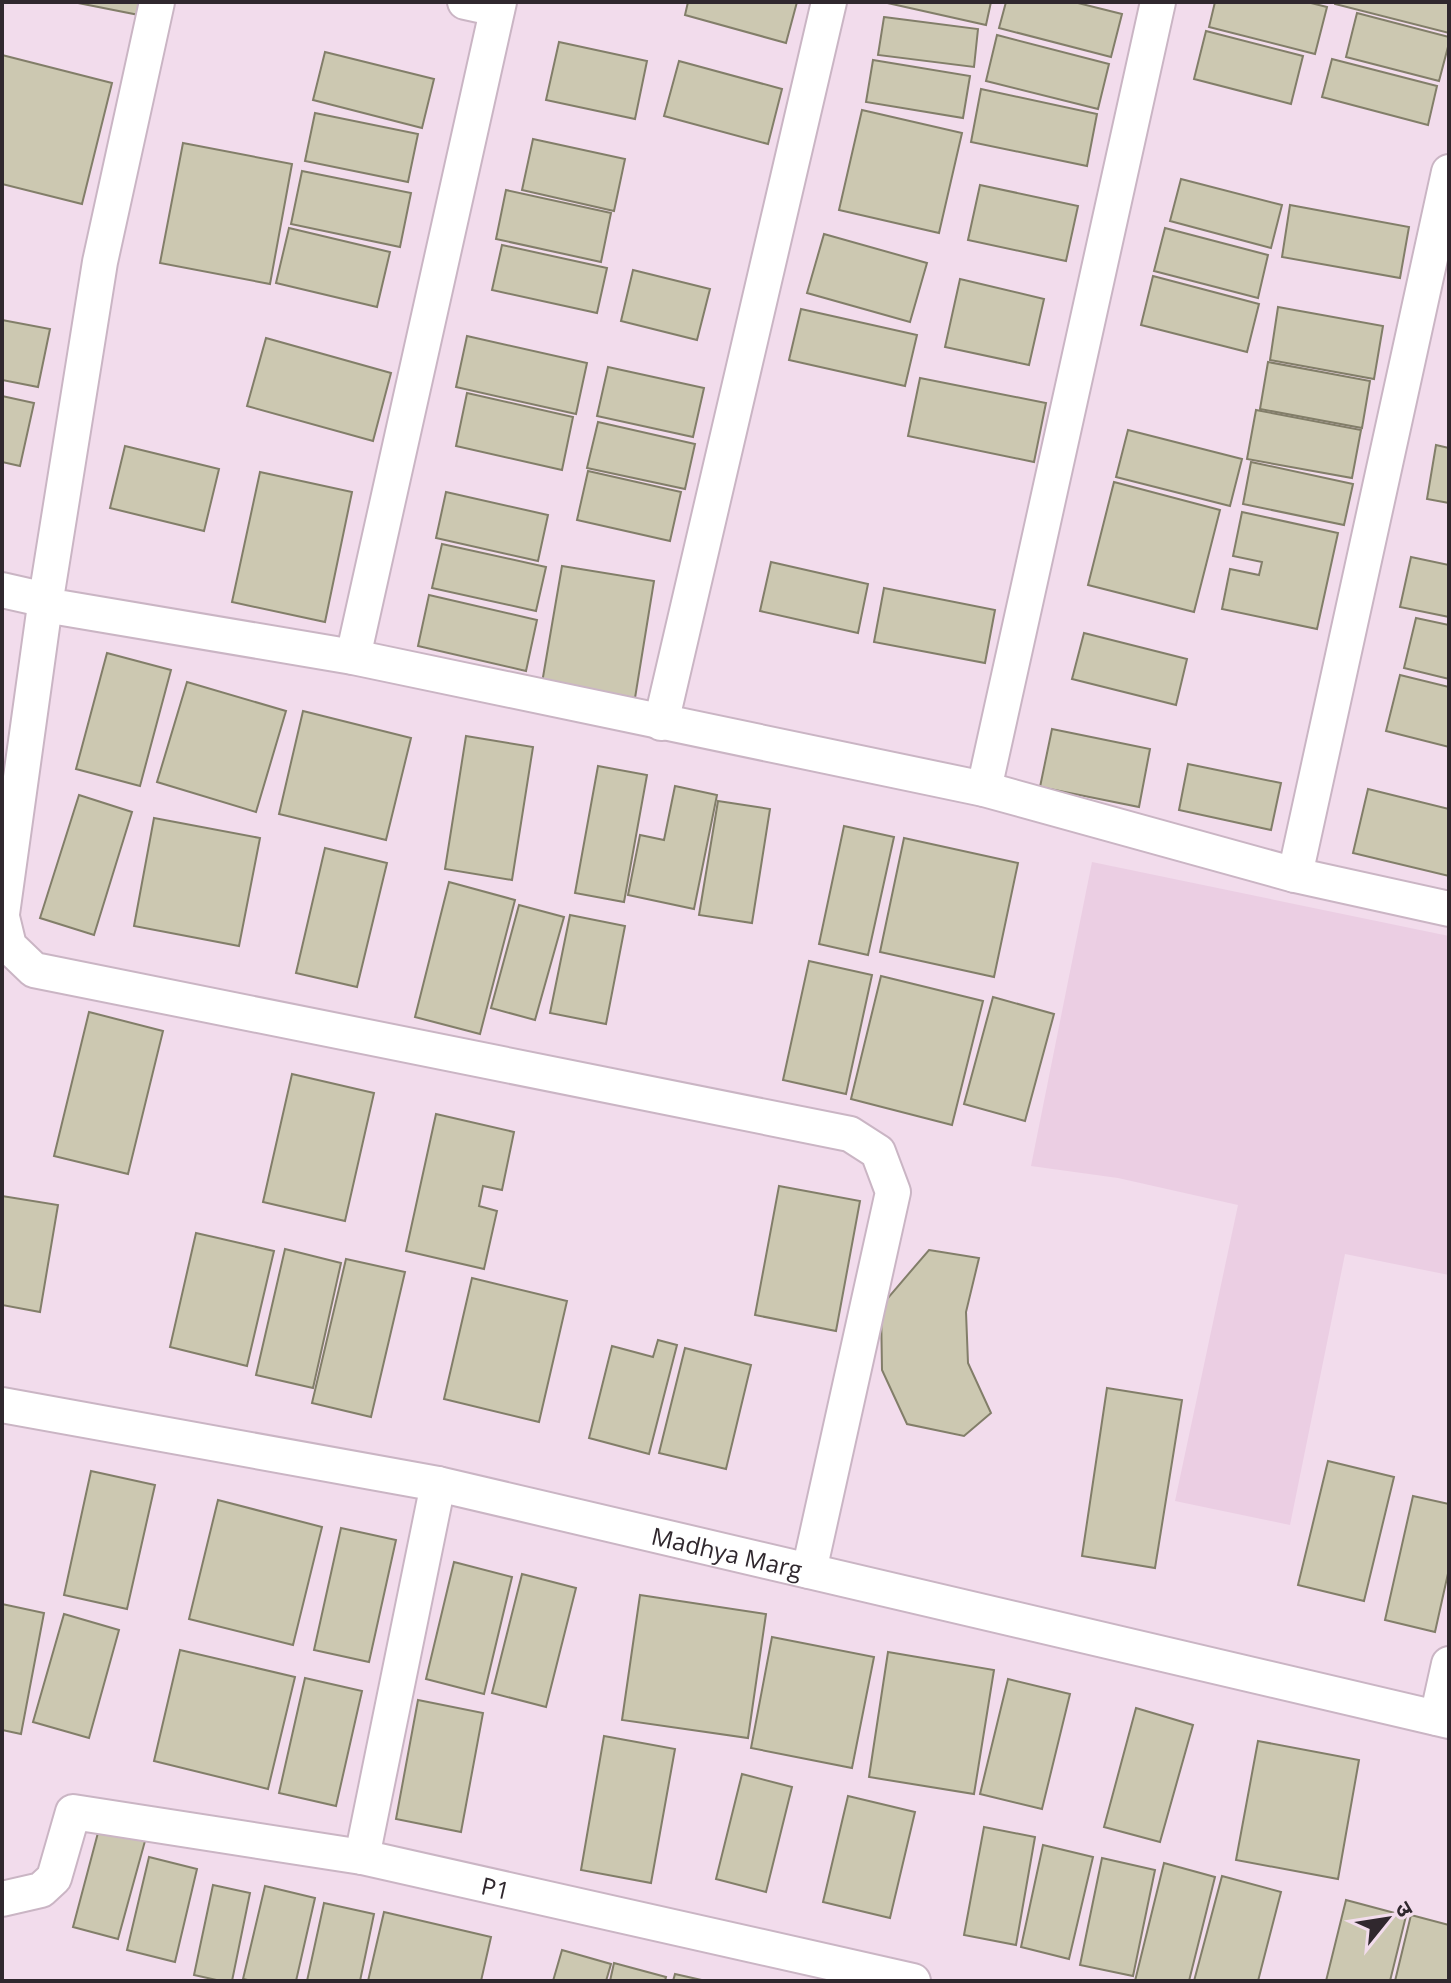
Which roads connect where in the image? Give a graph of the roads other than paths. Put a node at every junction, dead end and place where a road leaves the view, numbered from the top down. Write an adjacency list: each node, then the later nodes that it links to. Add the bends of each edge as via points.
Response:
1 (157, 2): 7 (street, via 100,262)
2 (829, 2): 9 (street)
3 (1158, 2): 10 (street)
4 (487, 4): 8 (street)
5 (1449, 172): 11 (street)
6 (2, 590): 7 (street)
7 (46, 603): 8 (street); 13 (street)
8 (353, 657): 9 (street)
9 (661, 723): 10 (street)
10 (984, 789): 11 (street)
11 (1295, 875): 12 (street)
12 (1449, 909)
13 (2, 916): 16 (street, via 9,946 34,970 850,1134 878,1152 893,1192)
14 (2, 1405): 15 (street, Madhya Marg)
15 (438, 1484): 16 (street, Madhya Marg); 19 (street)
16 (809, 1571): 18 (street, Madhya Marg)
17 (1449, 1664): 18 (street)
18 (1443, 1720)
19 (362, 1857): 20 (street, P1, via 73,1812 54,1878 41,1890); 21 (street, P1)
20 (2, 1899)
21 (913, 1981)

